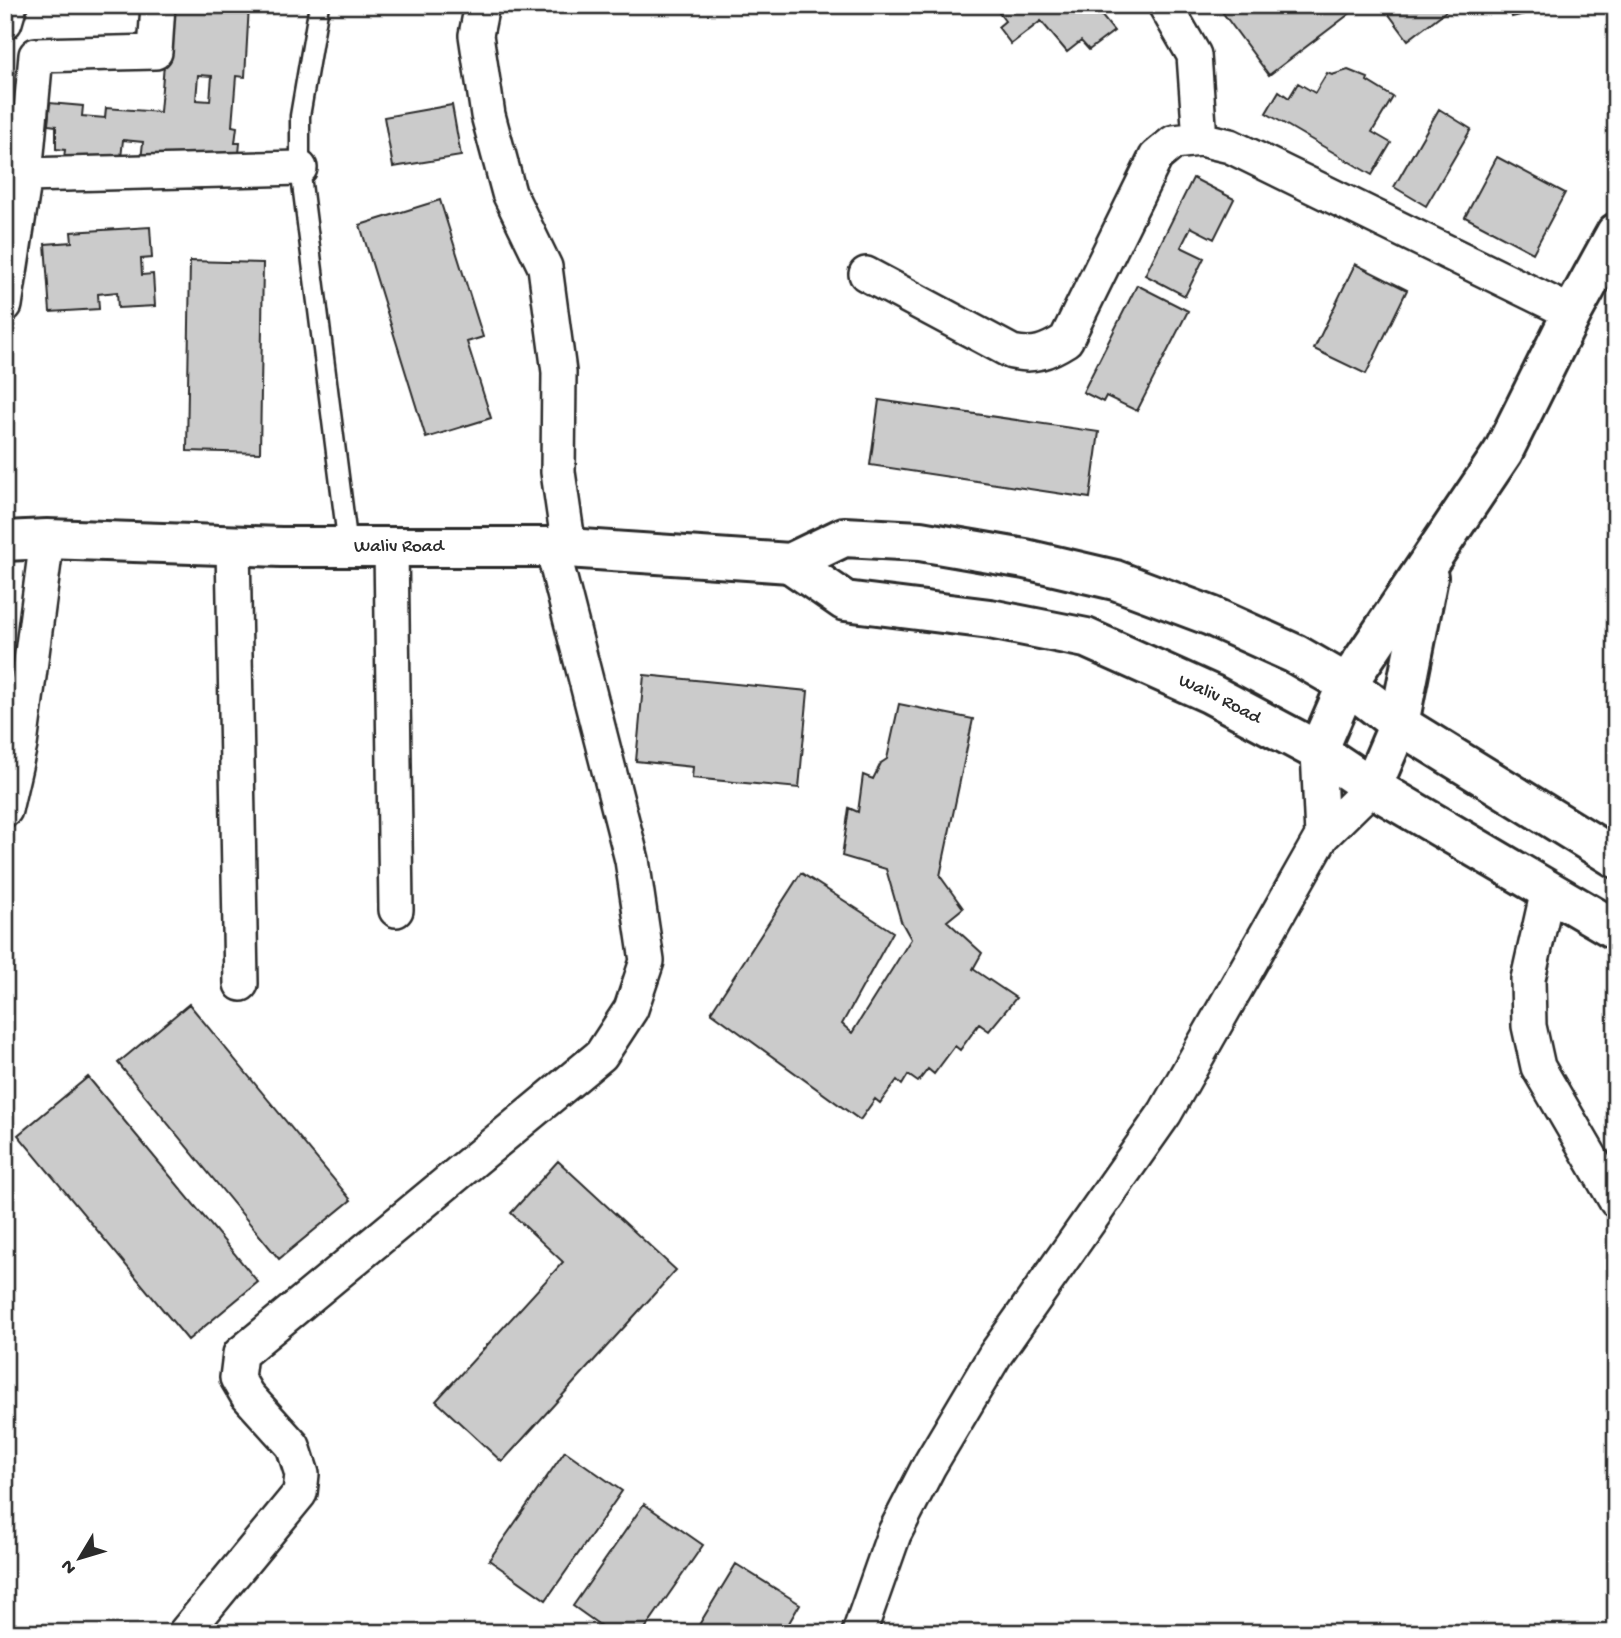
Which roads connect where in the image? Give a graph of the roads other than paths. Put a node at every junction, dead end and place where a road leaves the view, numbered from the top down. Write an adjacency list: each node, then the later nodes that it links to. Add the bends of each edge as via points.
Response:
1 (10, 5): 6 (street)
2 (159, 5): 9 (street, via 155,52 36,55)
3 (319, 5): 8 (lane, via 300,116)
4 (482, 5): 19 (street, via 476,35 488,116 509,193 545,267 559,372)
5 (1165, 5): 7 (street, via 1194,55)
6 (5, 22)
7 (1200, 139): 11 (street, via 1174,142 1156,157 1066,340 1048,352 1028,356 1012,352); 13 (street, via 1230,146)
8 (300, 167): 9 (street); 17 (lane)
9 (25, 174): 12 (street)
10 (1616, 233): 13 (main road)
11 (866, 274)
12 (5, 305)
13 (1572, 313): 20 (main road, via 1503,453)
14 (47, 539): 15 (main road, Waliv Road); 16 (main road, Waliv Road); 26 (street, via 20,745)
15 (5, 541)
16 (233, 545): 17 (main road, Waliv Road); 32 (street)
17 (348, 547): 18 (main road, Waliv Road)
18 (391, 547): 19 (main road, Waliv Road); 30 (street)
19 (560, 548): 21 (main road, Waliv Road); 34 (street, via 632,860 647,961 631,1009 601,1055 240,1354 237,1378 293,1446 302,1474 300,1493)
20 (1432, 561): 22 (main road); 23 (main road)
21 (790, 563): 22 (main road, Waliv Road, via 844,537 920,541 1025,559 1115,580 1211,616); 24 (main road, Waliv Road, via 845,601 990,619 1086,638 1211,694)
22 (1348, 684): 23 (main road, Waliv Road); 24 (main road)
23 (1399, 724): 25 (main road); 28 (main road, Waliv Road)
24 (1318, 751): 25 (main road, Waliv Road); 27 (street)
25 (1372, 786): 27 (street); 29 (main road, Waliv Road)
26 (5, 810)
27 (1322, 836): 35 (street, via 1165,1113 995,1355 929,1466 894,1534)
28 (1616, 858)
29 (1548, 890): 31 (main road, Waliv Road); 33 (street, via 1528,979 1531,1036 1538,1067)
30 (396, 910)
31 (1616, 930)
32 (241, 984)
33 (1616, 1201)
34 (185, 1633)
35 (859, 1633)

